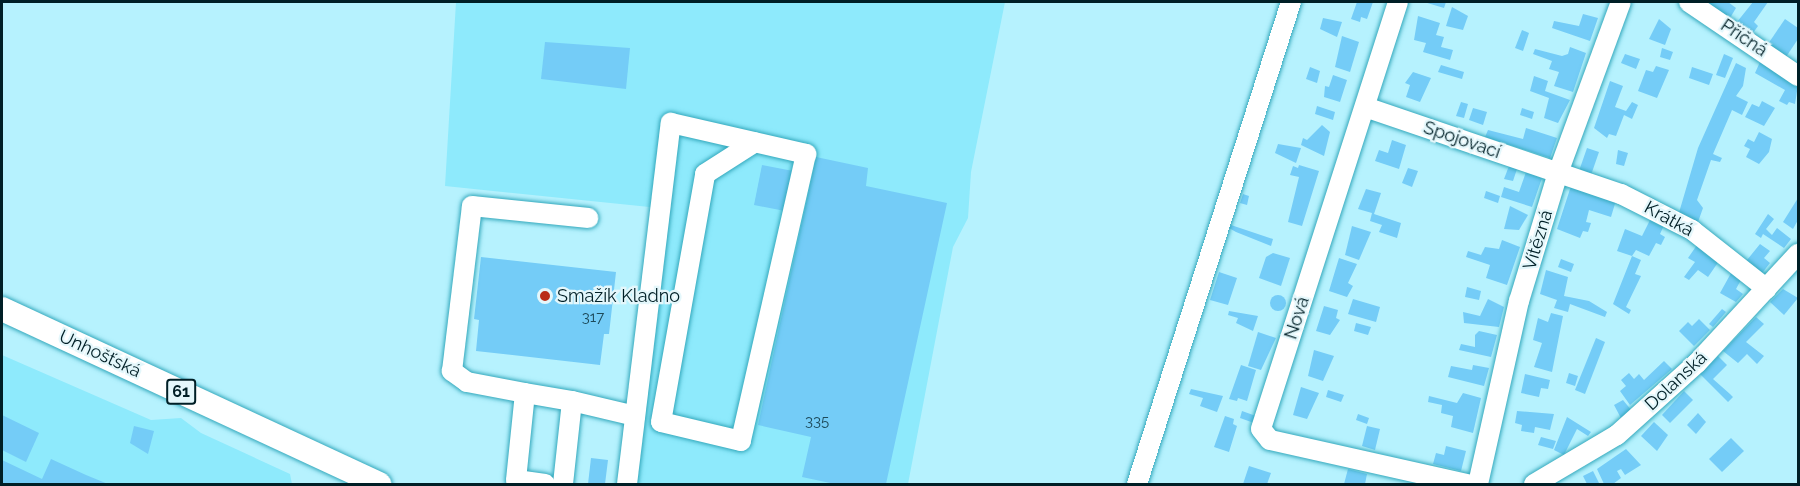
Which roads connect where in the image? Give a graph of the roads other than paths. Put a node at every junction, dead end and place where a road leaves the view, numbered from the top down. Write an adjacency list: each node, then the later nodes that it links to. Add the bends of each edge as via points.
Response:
1 (1291, 2): 20 (street)
2 (1398, 2): 6 (street, Nová)
3 (1621, 2): 8 (street, Vítězná)
4 (1689, 2): 5 (street, Příčná)
5 (1798, 76)
6 (1365, 107): 8 (street, Spojovací); 21 (street, Nová, via 1261,429 1270,440)
7 (755, 142): 7 (street, via 806,154 741,441 660,422 705,174); 15 (street, via 671,123)
8 (1558, 174): 11 (street, Krátká, via 1621,194 1667,216 1692,230); 22 (street, Vítězná, via 1519,301)
9 (588, 218): 13 (street, via 472,206 452,371 467,382)
10 (1798, 254): 11 (street, Dolanská)
11 (1767, 289): 23 (street, Dolanská, via 1697,363 1617,435)
12 (2, 309): 16 (main road, Unhošťská / 61)
13 (525, 393): 14 (street); 17 (street, via 516,480)
14 (572, 401): 15 (street); 18 (street)
15 (635, 416): 19 (street)
16 (364, 482)
17 (545, 484)
18 (563, 484)
19 (627, 484)
20 (1137, 484)
21 (1467, 484)
22 (1478, 484)
23 (1534, 484)

